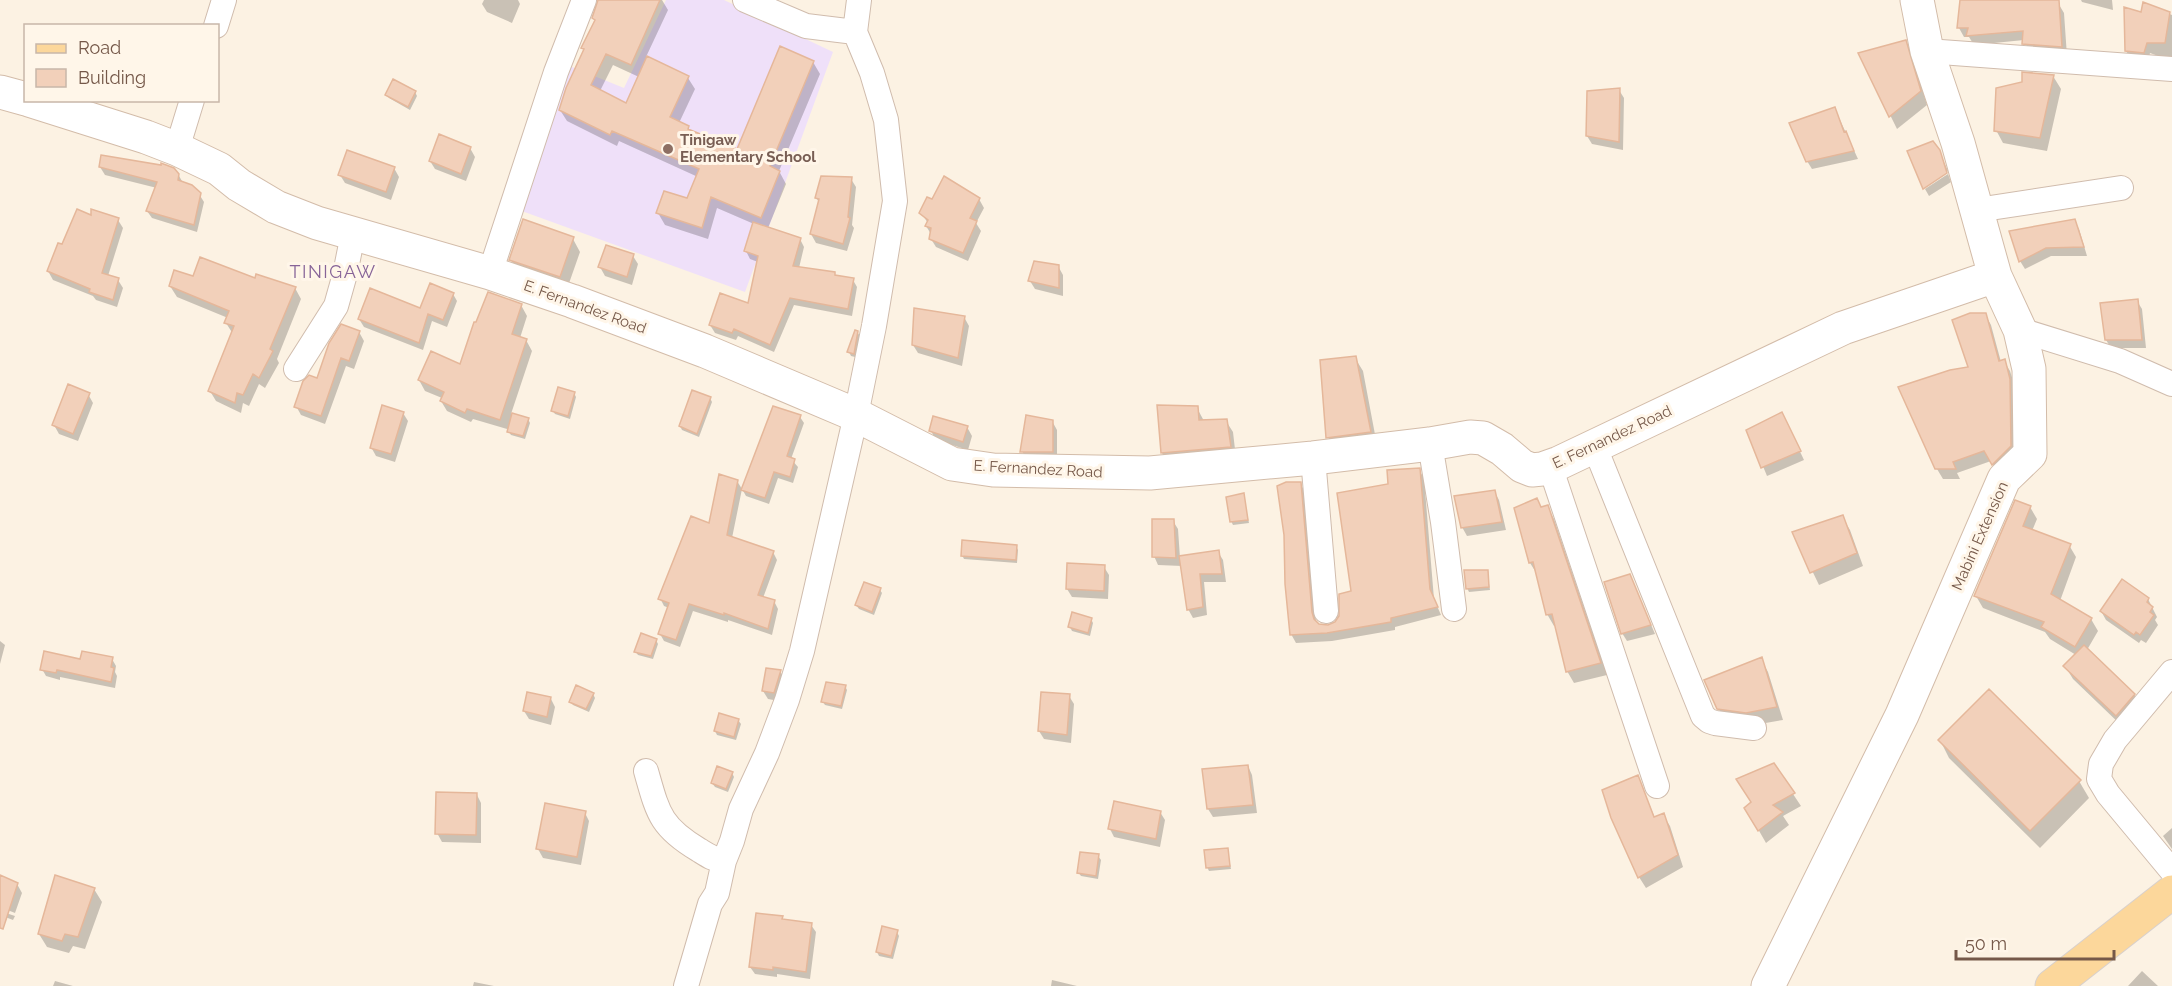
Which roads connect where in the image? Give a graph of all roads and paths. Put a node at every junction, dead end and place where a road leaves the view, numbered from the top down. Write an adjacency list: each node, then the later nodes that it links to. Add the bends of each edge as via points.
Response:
1 (224, 0): 6 (street)
2 (584, 0): 18 (street, via 556,72)
3 (745, 0): 7 (street, via 806,26)
4 (859, 0): 7 (street)
5 (1917, 0): 8 (street, Mabini Extension)
6 (217, 24)
7 (855, 32): 23 (street, via 886,120 895,201)
8 (1927, 51): 9 (street); 16 (street, Mabini Extension)
9 (2172, 69)
10 (0, 92): 11 (street, E. Fernandez Road)
11 (24, 99)
12 (33, 102): 14 (street, E. Fernandez Road)
13 (191, 102): 14 (street)
14 (177, 149): 17 (street, E. Fernandez Road, via 219,169 276,207)
15 (2121, 188): 16 (street)
16 (1977, 210): 19 (street, Mabini Extension)
17 (352, 234): 18 (street, E. Fernandez Road); 21 (street, via 336,306)
18 (490, 273): 23 (street, E. Fernandez Road, via 705,351)
19 (1995, 276): 20 (street, Mabini Extension); 25 (street, E. Fernandez Road, via 1843,328)
20 (2020, 330): 22 (street, via 2120,361); 38 (street, Mabini Extension, via 2029,369 2030,454 2004,479 1902,715)
21 (296, 369)
22 (2172, 384)
23 (856, 415): 26 (street, E. Fernandez Road, via 952,464 993,470 1150,473); 34 (street, via 802,651)
24 (1430, 444): 26 (street, E. Fernandez Road); 27 (street, E. Fernandez Road, via 1483,438 1522,466 1532,470); 28 (street)
25 (1594, 446): 27 (street, E. Fernandez Road); 31 (street, via 1703,716 1715,723)
26 (1313, 458): 29 (street)
27 (1550, 466): 33 (street)
28 (1454, 609)
29 (1326, 611)
30 (2172, 672): 35 (street, via 2115,740 2101,764 2099,779)
31 (1754, 728)
32 (646, 771): 34 (street, via 663,822 681,840 717,861)
33 (1657, 786)
34 (724, 861): 37 (street)
35 (2172, 870)
36 (2172, 892): 39 (main road)
37 (686, 986)
38 (1768, 986)
39 (2052, 986)

